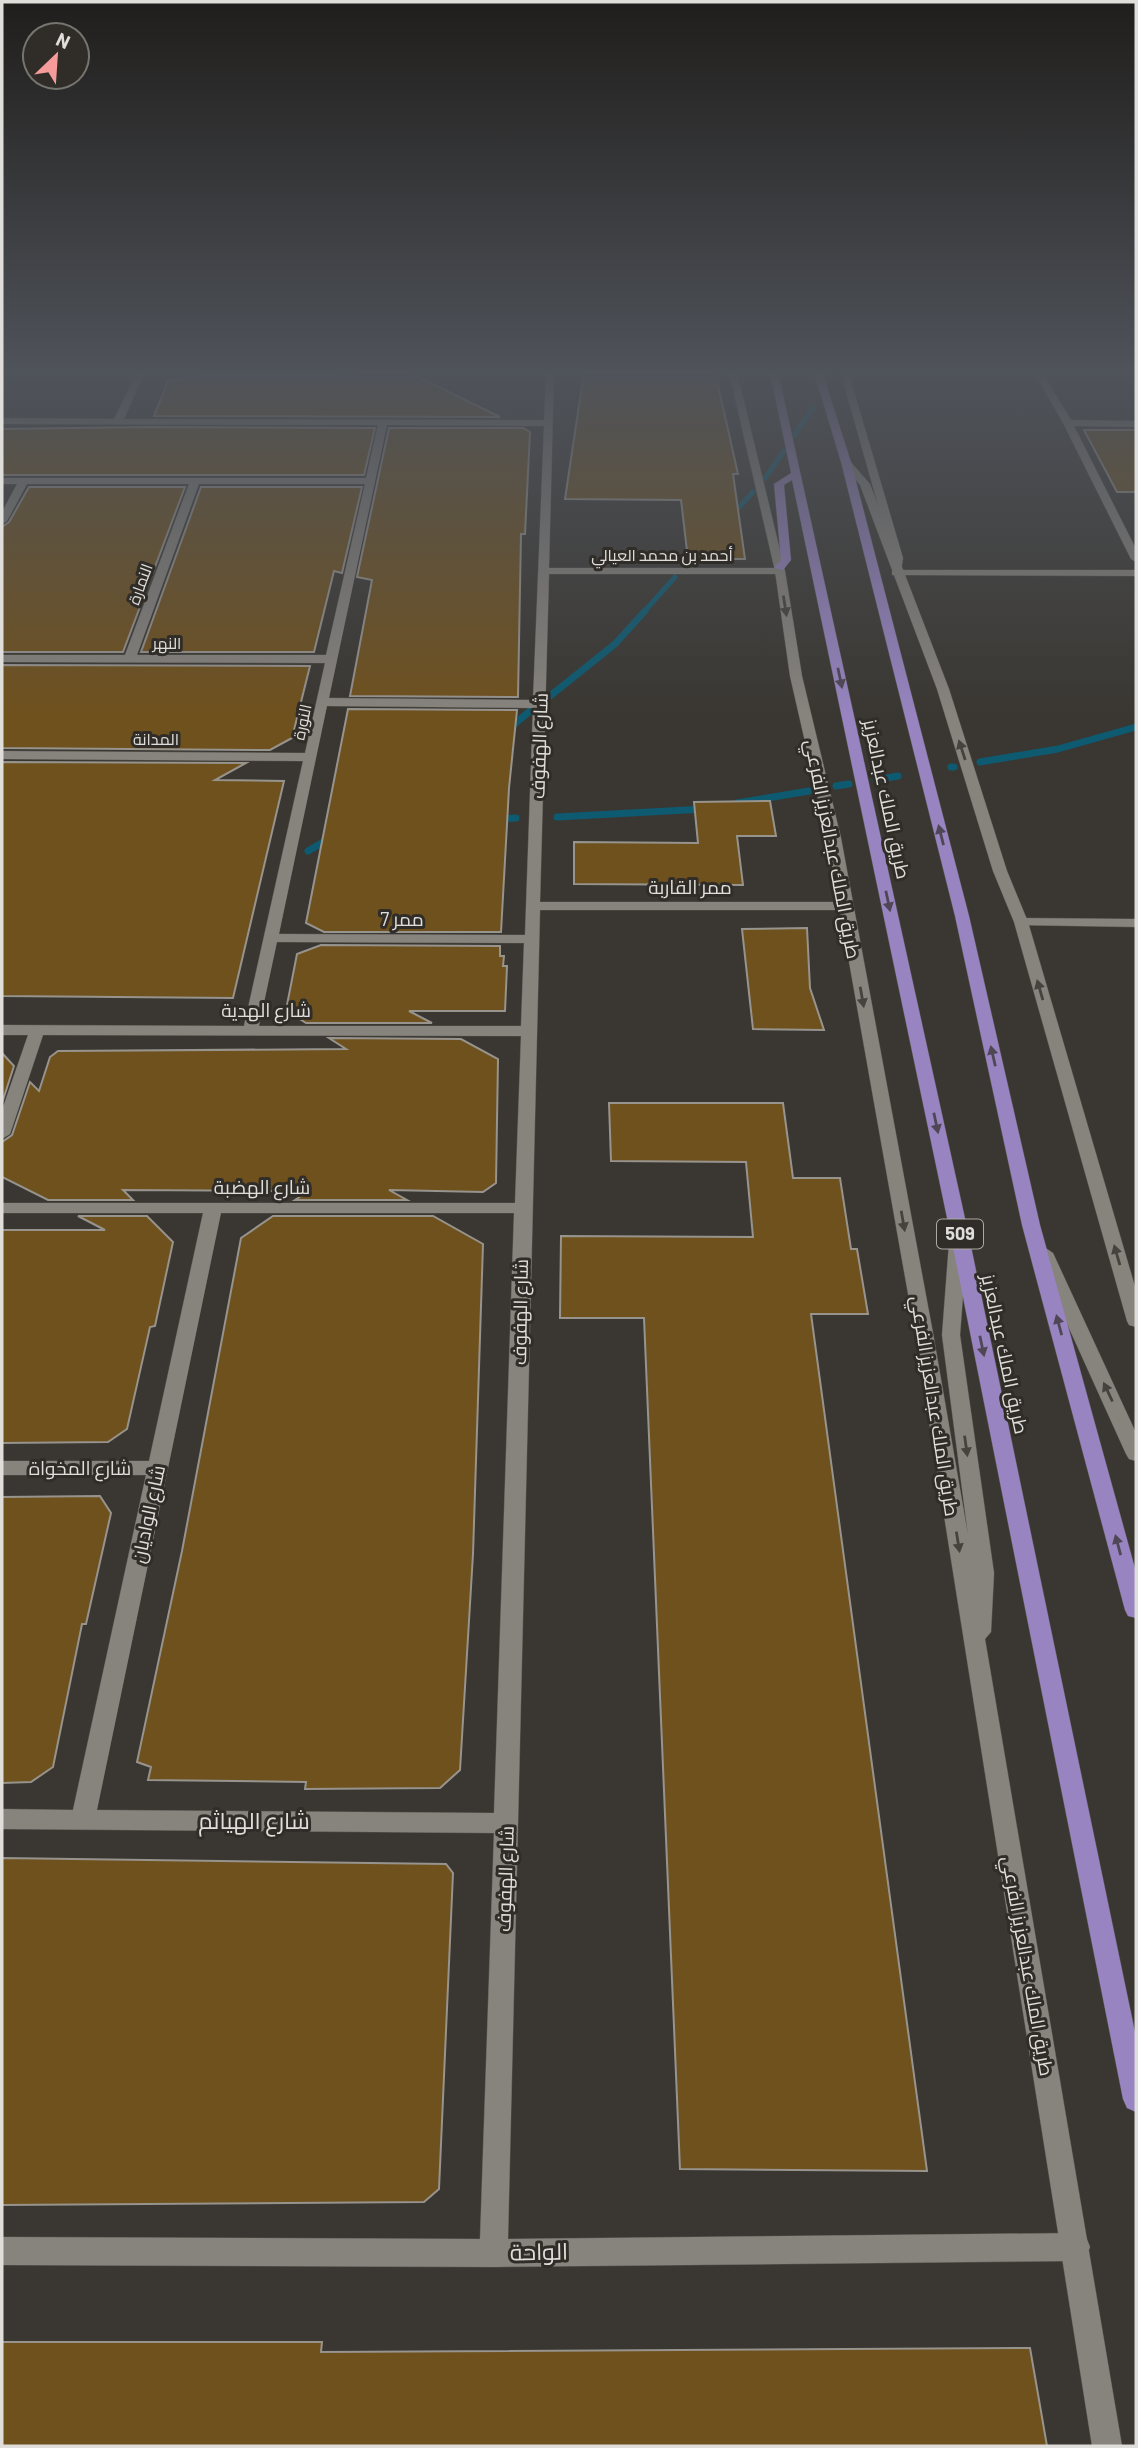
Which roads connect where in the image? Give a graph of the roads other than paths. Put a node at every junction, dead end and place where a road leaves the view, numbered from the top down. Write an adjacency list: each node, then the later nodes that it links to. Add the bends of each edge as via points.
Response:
1 (21, 486): 12 (street)
2 (193, 486): 19 (street, النمارة)
3 (369, 486): 20 (street, النورة)
4 (546, 486): 15 (street, شارع الهفوف)
5 (760, 486): 14 (street, طريق الملك عبدالعزيز الفرعي)
6 (779, 486): 14 (main road, via 786,560)
7 (799, 486): 40 (main road, طريق الملك عبدالعزيز / 509, one-way to 40)
8 (852, 486): 39 (main road, طريق الملك عبدالعزيز, one-way to 8, via 962,916)
9 (867, 486): 16 (street)
10 (877, 486): 16 (street, via 898,558)
11 (1100, 486): 13 (street)
12 (2, 521)
13 (1136, 559)
14 (779, 569): 15 (street, أحمد بن محمد العيالي); 26 (street, طريق الملك عبدالعزيز الفرعي, one-way to 26, via 796,676)
15 (544, 571): 22 (street, شارع الهفوف)
16 (897, 573): 17 (street); 27 (street, one-way to 16, via 1000,871 943,689)
17 (1136, 573)
18 (2, 659): 19 (street, النهر)
19 (130, 659): 20 (street, النهر)
20 (332, 659): 21 (street, النورة)
21 (322, 702): 22 (street); 24 (street, النورة)
22 (540, 704): 25 (street, شارع الهفوف)
23 (2, 755): 24 (street, المدانة)
24 (310, 757): 29 (street, النورة)
25 (534, 906): 26 (street, ممر القاربة); 30 (street, شارع الهفوف)
26 (845, 906): 46 (street, طريق الملك عبدالعزيز الفرعي, one-way to 46, via 924,1333)
27 (1021, 922): 28 (street); 41 (street, one-way to 27)
28 (1136, 923)
29 (271, 938): 30 (street, ممر 7); 31 (street, النورة)
30 (533, 939): 34 (street, شارع الهفوف)
31 (251, 1029): 33 (street, شارع الهدية); 34 (street, شارع الهدية)
32 (2, 1030): 33 (street, شارع الهدية)
33 (37, 1030): 35 (street)
34 (530, 1031): 38 (street, شارع الهفوف)
35 (2, 1134)
36 (2, 1208): 37 (street, شارع الهضبة)
37 (213, 1208): 38 (street, شارع الهضبة); 44 (street, شارع الواديان)
38 (523, 1208): 49 (street, شارع الهفوف)
39 (1031, 1225): 42 (street, one-way to 39); 45 (main road, طريق الملك عبدالعزيز, one-way to 39)
40 (959, 1233): 46 (street, one-way to 46, via 951,1335 983,1573); 50 (main road, طريق الملك عبدالعزيز / 509, one-way to 50)
41 (1136, 1321)
42 (1136, 1454)
43 (2, 1468): 44 (street, شارع المخواة)
44 (157, 1468): 48 (street, شارع الواديان)
45 (1136, 1611)
46 (978, 1668): 51 (street, طريق الملك عبدالعزيز الفرعي)
47 (2, 1819): 48 (street, شارع الهياثم)
48 (83, 1820): 49 (street, شارع الهياثم)
49 (507, 1823): 53 (street, شارع الهفوف)
50 (1136, 2099)
51 (1076, 2247): 53 (street, الواحة); 54 (street, طريق الملك عبدالعزيز الفرعي)
52 (2, 2251): 53 (street, الواحة)
53 (494, 2253)
54 (1107, 2446)

